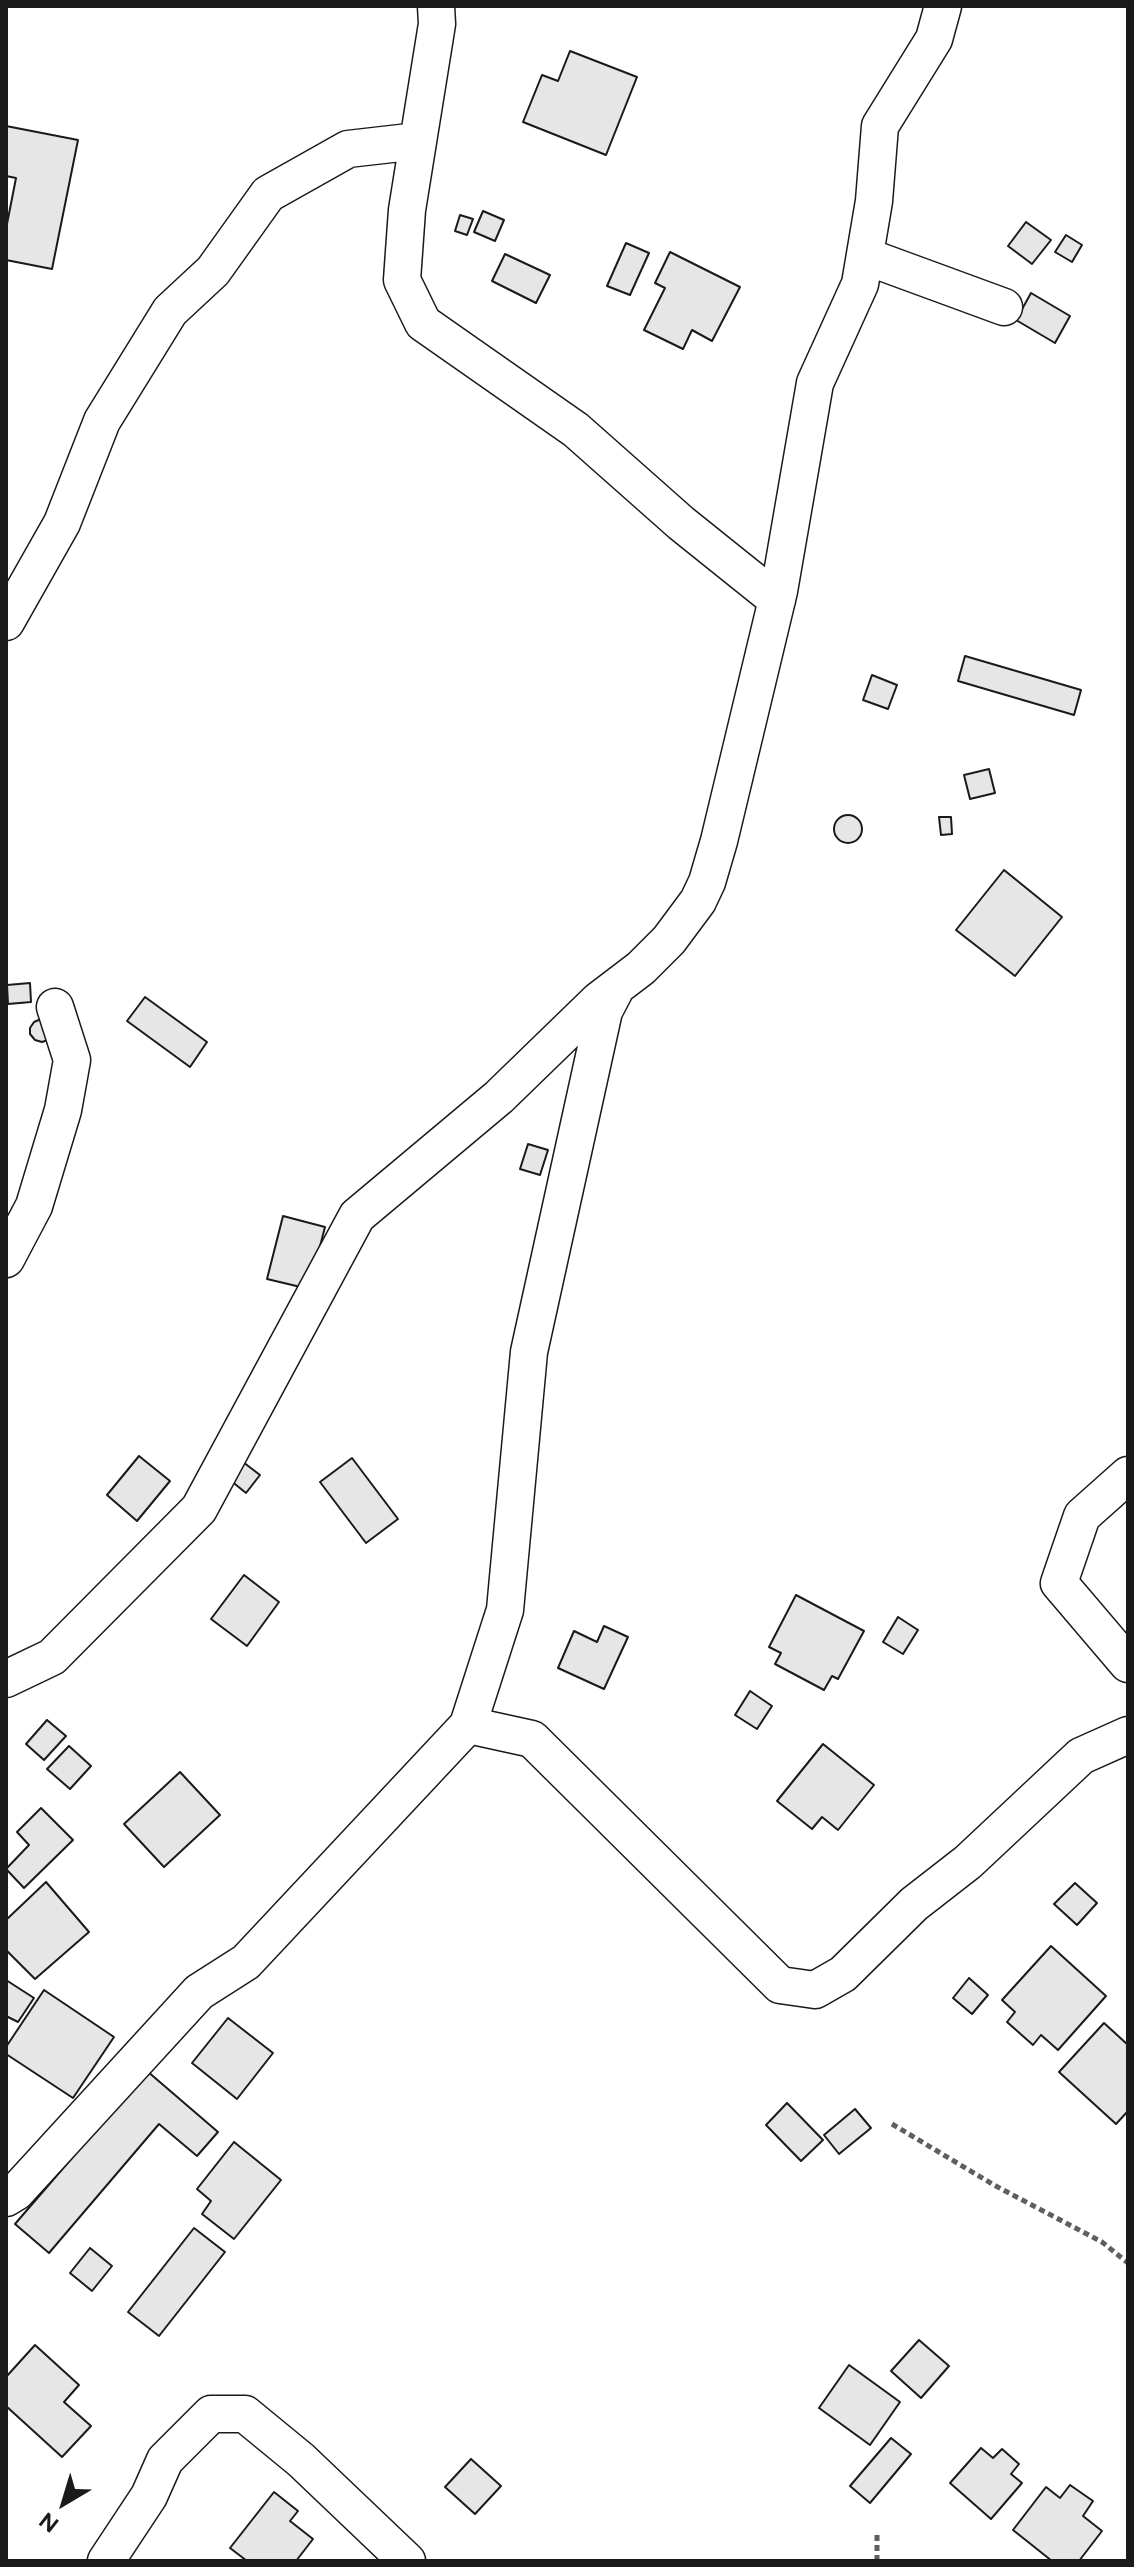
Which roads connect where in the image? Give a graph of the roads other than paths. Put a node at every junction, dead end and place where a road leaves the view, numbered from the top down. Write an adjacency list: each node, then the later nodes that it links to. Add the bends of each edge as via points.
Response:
1 (436, 6): 3 (street)
2 (943, 6): 4 (street, via 934,39 880,126)
3 (418, 141): 6 (street, via 402,280 423,323 576,430); 7 (street, via 348,149 268,194 213,271 170,311 102,421 62,523)
4 (865, 256): 5 (street); 6 (street, via 860,284 815,383)
5 (1004, 307)
6 (777, 600): 8 (street, via 707,882 669,940)
7 (6, 622)
8 (617, 986): 13 (street, via 499,1097 357,1216 199,1509 52,1657); 14 (street, via 604,1011 529,1352 505,1610)
9 (55, 1007): 10 (street, via 72,1060 63,1110 34,1206)
10 (6, 1259)
11 (1128, 1475): 12 (street, via 1082,1516 1059,1583)
12 (1128, 1664)
13 (6, 1679)
14 (468, 1725): 15 (street, via 532,1739 780,1985 815,1990 843,1974 1081,1756); 16 (street, via 246,1962 199,1992)
15 (1128, 1735)
16 (6, 2198)
17 (106, 2561): 18 (street, via 149,2496 165,2460 211,2414 245,2414)
18 (407, 2561)

